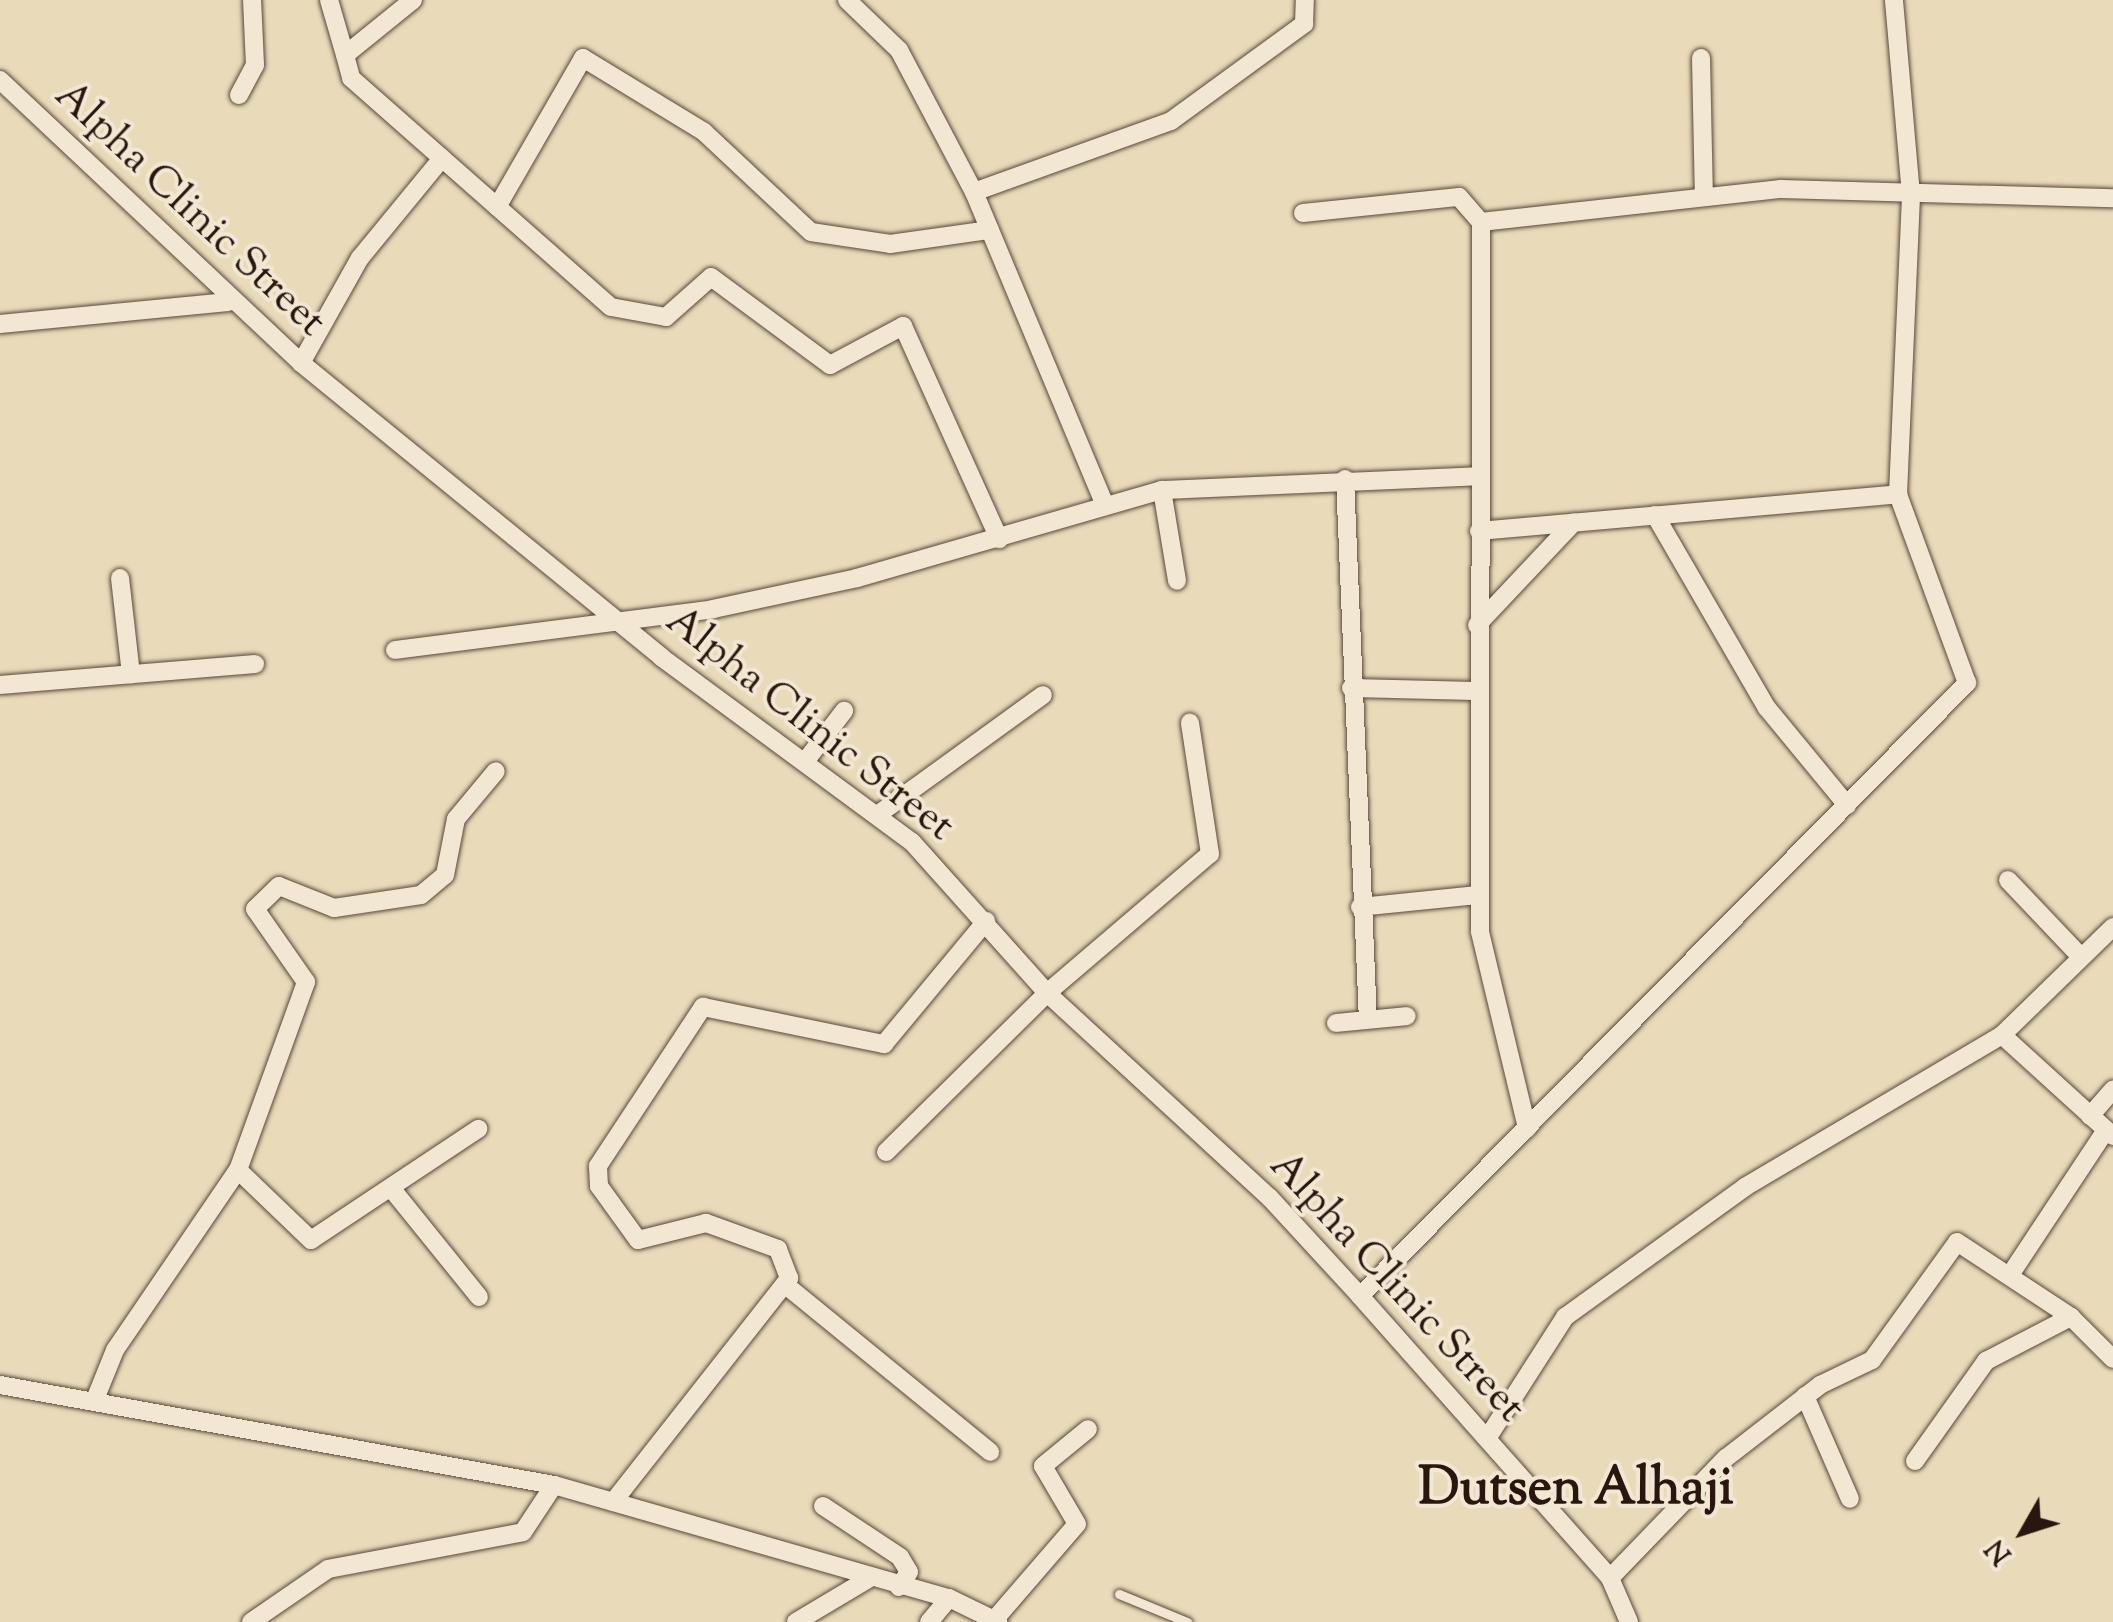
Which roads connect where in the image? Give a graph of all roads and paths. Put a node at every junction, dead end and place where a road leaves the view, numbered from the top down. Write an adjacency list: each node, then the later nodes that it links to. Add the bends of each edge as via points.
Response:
1 (252, 0): 10 (street, via 255,65)
2 (329, 0): 7 (street)
3 (413, 0): 7 (street)
4 (847, 0): 12 (street, via 900,50)
5 (1306, 0): 12 (street, via 1304,24 1171,121)
6 (1894, 0): 13 (street)
7 (346, 55): 11 (street, via 351,78)
8 (1701, 58): 14 (street)
9 (0, 80): 20 (street, Alpha Clinic Street)
10 (239, 95)
11 (442, 158): 16 (street); 22 (street, via 360,258)
12 (974, 192): 19 (street)
13 (1911, 194): 14 (street); 15 (street); 26 (street)
14 (1704, 196): 18 (street)
15 (2113, 198)
16 (497, 208): 19 (street, via 583,58 704,132 811,232 890,244); 31 (street, via 611,307 666,316 711,277 830,365 903,326)
17 (1302, 213): 18 (street, via 1459,197)
18 (1482, 222): 23 (street)
19 (990, 230): 27 (street)
20 (228, 302): 21 (street); 22 (street, Alpha Clinic Street)
21 (0, 324)
22 (301, 363): 35 (street, Alpha Clinic Street)
23 (1480, 476): 24 (street); 30 (street)
24 (1345, 478): 25 (street); 40 (street)
25 (1162, 490): 27 (street); 33 (street)
26 (1898, 494): 28 (street); 47 (street, via 1968,683)
27 (1103, 500): 31 (street)
28 (1655, 515): 29 (street); 47 (street, via 1766,708)
29 (1574, 522): 30 (street); 34 (street)
30 (1479, 530): 34 (street)
31 (999, 539): 35 (street)
32 (120, 578): 38 (street)
33 (1177, 581)
34 (1477, 624): 41 (street)
35 (626, 626): 36 (street); 45 (street, Alpha Clinic Street)
36 (395, 650)
37 (255, 664): 38 (street)
38 (131, 674): 39 (street)
39 (0, 685)
40 (1351, 688): 41 (street); 51 (street)
41 (1476, 690): 50 (street)
42 (1044, 694): 48 (street)
43 (844, 711): 45 (street)
44 (1190, 723): 55 (street, via 1210,854)
45 (807, 759): 48 (street, Alpha Clinic Street)
46 (496, 771): 66 (street, via 456,819 446,875 421,895 334,908 279,886 256,909 306,982)
47 (1846, 805): 62 (street)
48 (880, 813): 52 (street, Alpha Clinic Street)
49 (2008, 880): 54 (street)
50 (1478, 896): 51 (street); 62 (street)
51 (1360, 907): 57 (street)
52 (986, 921): 55 (street, Alpha Clinic Street); 69 (street, via 884,1044 703,1006 598,1166 599,1186 638,1240 706,1224 778,1248)
53 (2113, 927): 54 (street)
54 (2080, 956): 59 (street)
55 (1047, 993): 65 (street); 70 (street, Alpha Clinic Street, via 1270,1198)
56 (1406, 1016): 57 (street)
57 (1368, 1020): 58 (street)
58 (1336, 1023)
59 (2002, 1035): 61 (street); 78 (street, via 1745,1187 1620,1274 1550,1333)
60 (2113, 1090): 61 (street)
61 (2090, 1116): 64 (street)
62 (1527, 1128): 70 (street)
63 (478, 1129): 67 (street)
64 (2110, 1134): 68 (street)
65 (886, 1152)
66 (238, 1170): 67 (street, via 311,1240); 76 (street, via 125,1334)
67 (391, 1188): 71 (street)
68 (2012, 1272): 72 (street); 75 (street, via 1957,1242 1885,1348)
69 (788, 1287): 79 (street); 83 (street)
70 (1360, 1296): 78 (street, Alpha Clinic Street)
71 (480, 1297)
72 (2072, 1316): 73 (street); 80 (street, via 1986,1361)
73 (2113, 1359)
74 (0, 1385): 76 (street)
75 (1805, 1396): 82 (street); 85 (street, via 1714,1469)
76 (94, 1402): 81 (street)
77 (1088, 1429): 90 (street, via 1042,1466 1077,1524)
78 (1488, 1438): 85 (street, Alpha Clinic Street)
79 (990, 1452)
80 (1915, 1461)
81 (554, 1486): 83 (street); 91 (street, via 523,1532 328,1569)
82 (1850, 1499)
83 (613, 1502): 86 (street)
84 (824, 1506): 87 (street, via 900,1557 909,1572)
85 (1610, 1578): 95 (street, Alpha Clinic Street)
86 (868, 1579): 87 (street); 92 (street)
87 (900, 1587): 89 (street)
88 (1120, 1594): 94 (lane)
89 (949, 1598): 90 (street); 93 (street)
90 (996, 1620)
91 (251, 1622)
92 (796, 1622)
93 (929, 1622)
94 (1187, 1622)
95 (1628, 1622)

